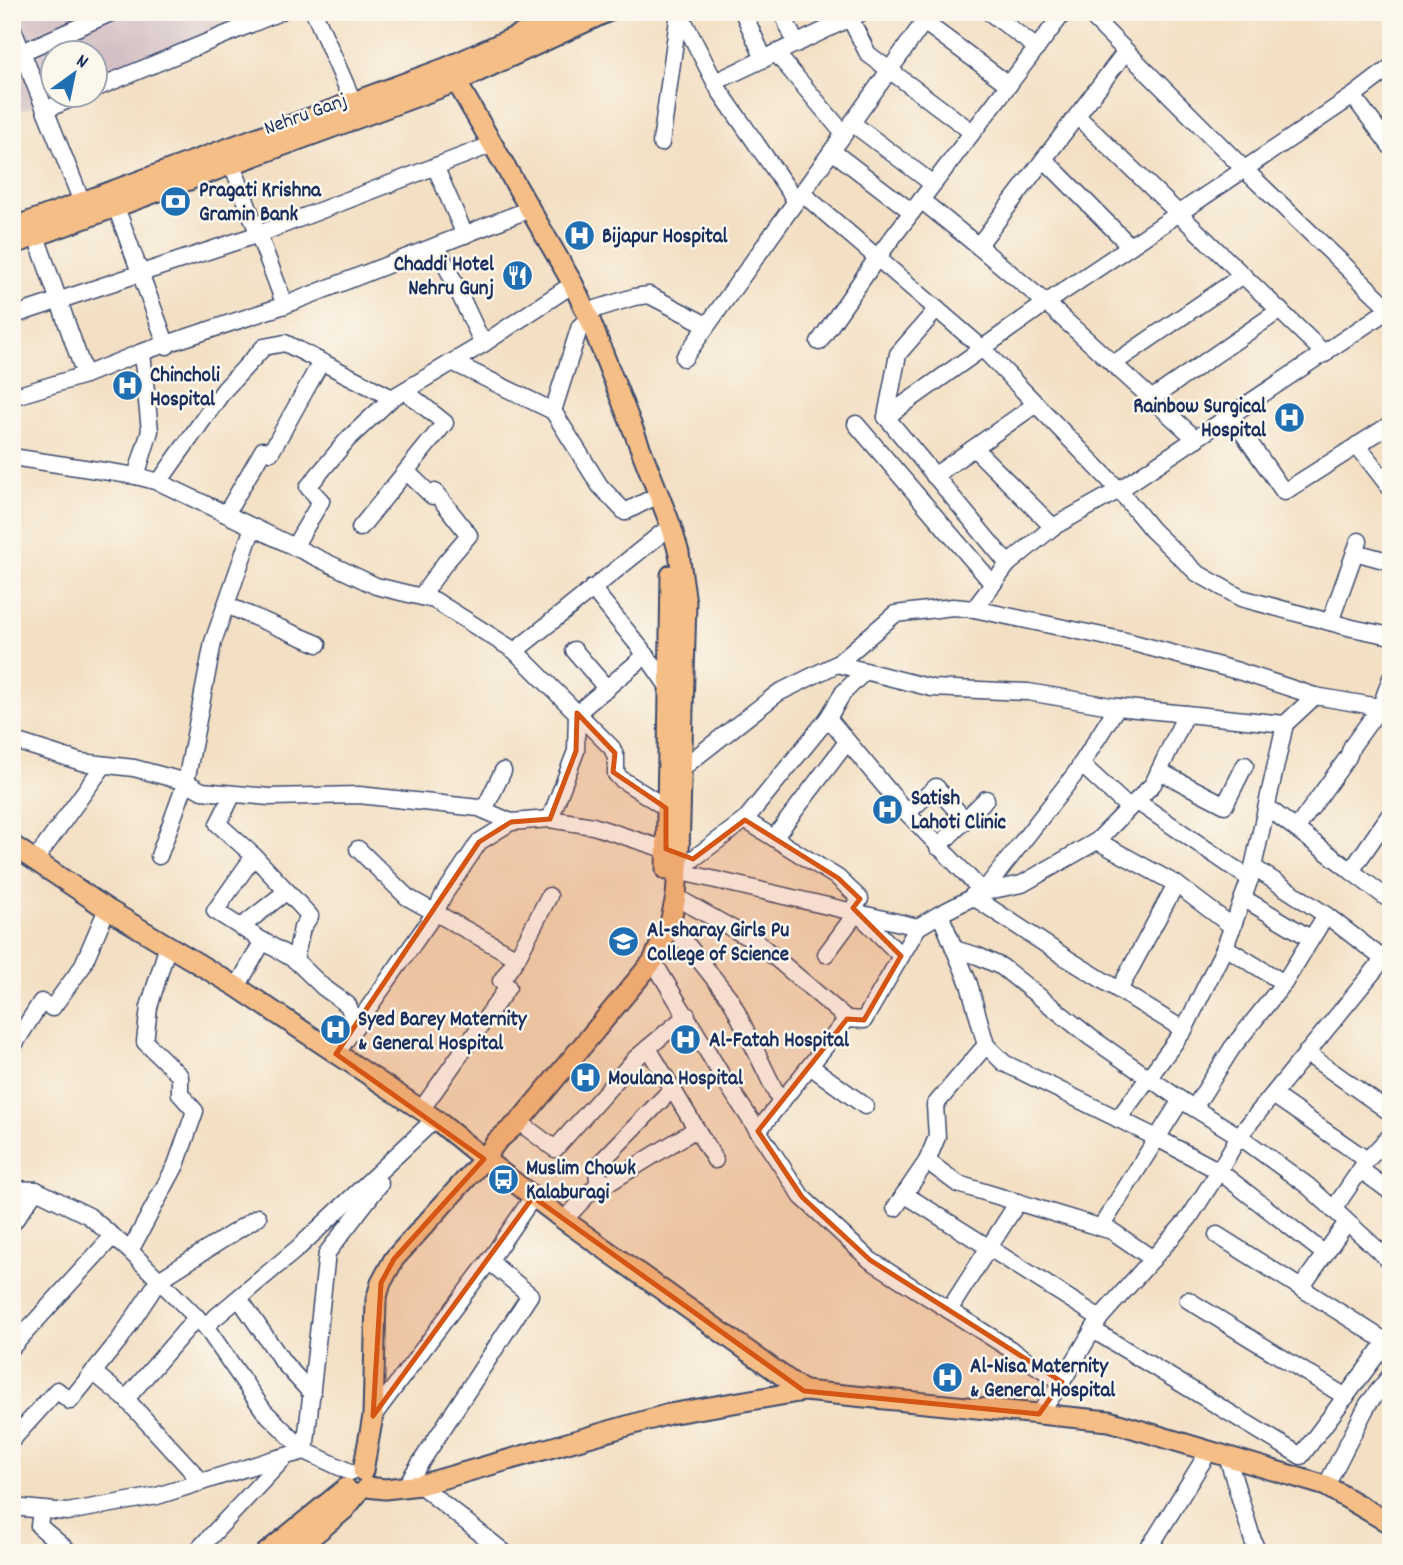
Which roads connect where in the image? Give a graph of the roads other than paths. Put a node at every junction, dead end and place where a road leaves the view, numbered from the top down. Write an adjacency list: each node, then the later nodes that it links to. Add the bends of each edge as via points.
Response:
1 (280, 12): 23 (street)
2 (314, 12): 28 (street)
3 (570, 12): 21 (main road, Nehru Ganj)
4 (607, 12): 21 (main road, Nehru Ganj)
5 (679, 12): 22 (street); 32 (street)
6 (743, 12): 18 (street)
7 (782, 12): 15 (street)
8 (989, 12): 16 (street)
9 (1064, 12): 16 (street)
10 (1087, 12): 17 (street)
11 (108, 13): 14 (street)
12 (853, 14): 15 (street); 20 (street, via 868,54)
13 (928, 17): 20 (street); 24 (street)
14 (16, 41): 27 (street)
15 (796, 44): 18 (street)
16 (1037, 48): 24 (street)
17 (1126, 51): 29 (street); 39 (street)
18 (770, 56): 22 (street); 30 (street)
19 (1391, 67): 25 (street)
20 (889, 71): 30 (street); 31 (street)
21 (447, 77): 28 (main road, Nehru Ganj); 33 (main road)
22 (715, 82): 41 (street)
23 (108, 83)
24 (1009, 85): 31 (street)
25 (1353, 96): 34 (street); 39 (street)
26 (50, 108): 27 (street)
27 (45, 110): 42 (street)
28 (357, 110): 37 (main road, Nehru Ganj); 42 (main road, Nehru Ganj)
29 (1077, 116): 36 (street); 46 (street)
30 (848, 129): 35 (street); 40 (street)
31 (972, 132): 40 (street)
32 (661, 143)
33 (485, 147): 38 (street); 45 (main road)
34 (1391, 147)
35 (832, 151): 41 (street); 43 (street)
36 (1044, 159): 53 (street); 54 (street)
37 (232, 164): 44 (main road, Nehru Ganj); 48 (street)
38 (435, 166): 48 (street); 49 (street)
39 (1244, 169): 46 (street); 62 (street)
40 (933, 184): 43 (street)
41 (799, 197): 55 (street); 67 (street)
42 (82, 202): 47 (main road, Nehru Ganj)
43 (916, 206): 53 (street); 55 (street)
44 (116, 208): 50 (main road, Nehru Ganj); 56 (street)
45 (525, 212): 49 (street); 58 (main road); 66 (main road)
46 (1179, 213): 54 (street); 57 (street)
47 (12, 228)
48 (259, 234): 56 (street); 61 (street)
49 (465, 235): 52 (street)
50 (36, 236): 51 (main road, Nehru Ganj); 59 (street)
51 (12, 245)
52 (437, 246): 61 (street); 69 (street)
53 (978, 246): 60 (street)
54 (1130, 246): 60 (street)
55 (877, 258): 63 (street); 68 (street)
56 (141, 272): 59 (street); 70 (street)
57 (1243, 275): 64 (street); 77 (street)
58 (564, 290): 66 (main road); 69 (street)
59 (59, 300): 65 (street); 78 (street)
60 (1046, 303): 71 (street); 77 (street)
61 (285, 304): 70 (street)
62 (1390, 308): 73 (street)
63 (937, 309): 71 (street); 85 (street, via 898,354)
64 (1280, 310): 73 (street); 81 (street)
65 (12, 316)
66 (583, 319): 67 (street, via 649,295); 83 (street); 98 (main road)
67 (708, 325): 74 (street)
68 (818, 342)
69 (483, 344): 76 (street)
70 (167, 346): 72 (street)
71 (982, 348): 82 (street); 85 (street)
72 (142, 352): 78 (street); 93 (street, via 150,431)
73 (1325, 354): 84 (street)
74 (684, 358)
75 (321, 362): 80 (street); 95 (street, via 285,343 264,347 224,390); 99 (street, via 271,452 263,450)
76 (452, 362): 80 (street); 83 (street)
77 (1113, 364): 81 (street)
78 (85, 375): 79 (street)
79 (13, 394)
80 (398, 394): 92 (street, via 446,423); 104 (street, via 348,439 308,487 321,501)
81 (1151, 399): 88 (street)
82 (1036, 404): 90 (street); 97 (street)
83 (553, 411): 98 (street, via 600,486 625,512)
84 (1231, 416): 88 (street); 89 (street, via 1284,492)
85 (886, 417): 94 (street)
86 (856, 424): 107 (street)
87 (1391, 424): 89 (street)
88 (1196, 439): 97 (street)
89 (1357, 445): 96 (street)
90 (974, 448): 94 (street); 101 (street)
91 (12, 457): 93 (street)
92 (407, 472): 102 (street); 109 (street, via 432,496 435,492 469,535)
93 (136, 476): 95 (street)
94 (934, 476): 106 (street)
95 (159, 482): 99 (street)
96 (1391, 489)
97 (1119, 490): 101 (street); 112 (street, via 1197,573 1241,598)
98 (654, 497): 103 (main road); 135 (main road, via 671,526 686,603)
99 (226, 514): 100 (street)
100 (253, 527): 104 (street); 110 (street)
101 (1054, 527): 106 (street)
102 (360, 528)
103 (662, 533): 108 (street); 121 (main road, via 672,589)
104 (294, 547): 109 (street, via 376,586)
105 (1391, 562): 112 (street, via 1357,547)
106 (1008, 564): 107 (street)
107 (993, 584): 111 (street)
108 (593, 588): 116 (street); 117 (street)
109 (422, 596): 116 (street)
110 (226, 605): 114 (street); 138 (street, via 213,642)
111 (974, 609): 118 (street, via 895,614); 123 (street, via 1126,641)
112 (1331, 622): 113 (street)
113 (1391, 636)
114 (318, 644)
115 (574, 650): 122 (street)
116 (515, 651): 126 (street)
117 (646, 655): 121 (street); 122 (street)
118 (837, 664): 119 (street); 135 (street, via 778,693)
119 (865, 671): 124 (street, via 932,688 1028,692); 128 (street, via 843,693)
120 (1391, 678): 125 (street)
121 (669, 688): 143 (main road)
122 (607, 689): 126 (street)
123 (1315, 696): 125 (street); 129 (street)
124 (1116, 706): 127 (street); 132 (street)
125 (1386, 708): 151 (street, via 1352,746)
126 (577, 713): 143 (street, via 615,752 616,774); 147 (street, via 576,751)
127 (1186, 714): 129 (street); 137 (street)
128 (828, 718): 131 (street); 148 (street)
129 (1285, 724): 142 (street)
130 (12, 740): 133 (street)
131 (846, 742): 145 (street); 152 (street)
132 (1081, 764): 141 (street); 165 (street)
133 (104, 765): 138 (street); 160 (street)
134 (1245, 765): 137 (street, via 1224,805)
135 (681, 769): 159 (main road)
136 (503, 771): 144 (street)
137 (1159, 771): 141 (street)
138 (186, 782): 139 (street, via 202,791); 157 (street)
139 (233, 794): 144 (street, via 359,795); 158 (street, via 218,824)
140 (986, 799): 149 (street)
141 (1133, 805): 153 (street); 161 (street)
142 (1266, 807): 151 (street); 161 (street)
143 (666, 808): 159 (main road)
144 (484, 810): 150 (street)
145 (907, 813): 149 (street, via 936,787); 155 (street)
146 (1391, 813): 162 (street)
147 (550, 819): 150 (street); 159 (street, via 593,826)
148 (744, 820): 152 (street); 159 (street)
149 (965, 820): 155 (street)
150 (512, 821): 172 (street, via 479,842)
151 (1296, 829): 162 (street)
152 (774, 838): 171 (street, via 838,878 860,900)
153 (1097, 841): 163 (street); 165 (street, via 1022,884)
154 (12, 845): 160 (main road)
155 (937, 847): 165 (street)
156 (358, 849): 172 (street, via 396,888)
157 (159, 856)
158 (254, 856): 164 (street); 176 (street, via 215,911)
159 (674, 858): 167 (main road); 171 (street); 218 (main road, via 662,914 636,963 502,1125)
160 (35, 860): 170 (main road)
161 (1251, 873): 168 (street); 174 (street)
162 (1354, 873): 169 (street)
163 (1175, 884): 177 (street); 192 (street)
164 (287, 891): 176 (street); 188 (street, via 310,916 302,928)
165 (977, 894): 173 (street); 192 (street)
166 (550, 895): 187 (street)
167 (676, 897): 175 (main road); 194 (street, via 758,943)
168 (1243, 898): 177 (street); 179 (street)
169 (1391, 901)
170 (107, 909): 181 (main road); 198 (street, via 82,967 52,1008 41,1002)
171 (854, 911): 178 (street); 184 (street); 186 (street)
172 (435, 913): 187 (street); 195 (street)
173 (940, 914): 178 (street); 183 (street)
174 (1326, 915): 179 (street); 185 (street)
175 (670, 923): 189 (main road); 206 (street, via 731,1000)
176 (241, 927): 180 (street)
177 (1233, 927): 182 (street)
178 (918, 928): 186 (street)
179 (1310, 938): 190 (street)
180 (263, 941): 188 (street); 191 (street)
181 (168, 945): 191 (main road); 242 (street, via 149,1007 145,1042 180,1076 180,1094 195,1111 176,1165)
182 (1225, 947): 190 (street); 196 (street)
183 (954, 949): 197 (street); 203 (street, via 1002,967)
184 (825, 954)
185 (1386, 954): 200 (street)
186 (901, 956): 194 (street, via 864,1020)
187 (517, 958): 210 (street, via 500,981 508,987)
188 (295, 960): 195 (street, via 348,1005)
189 (653, 961): 193 (street); 212 (main road)
190 (1284, 983): 207 (street)
191 (237, 987): 201 (main road)
192 (1119, 990): 196 (street)
193 (687, 1015): 199 (street); 214 (street)
194 (847, 1019): 202 (street)
195 (356, 1026): 201 (street)
196 (1184, 1030): 203 (street)
197 (986, 1045): 211 (street, via 1004,1063); 221 (street, via 935,1105 937,1137)
198 (12, 1048)
199 (648, 1048): 204 (street); 212 (street, via 555,1149)
200 (1306, 1053): 205 (street); 209 (street)
201 (336, 1054): 210 (main road)
202 (810, 1066): 206 (street); 208 (street)
203 (1148, 1077): 207 (street); 211 (street)
204 (672, 1089): 213 (street); 225 (street, via 597,1166)
205 (1273, 1095): 216 (street); 222 (street)
206 (780, 1103): 214 (street)
207 (1188, 1104): 216 (street); 217 (street)
208 (865, 1106)
209 (1391, 1113)
210 (428, 1114): 219 (main road); 224 (street)
211 (1118, 1119): 217 (street)
212 (519, 1122): 218 (main road)
213 (696, 1129): 220 (street); 225 (street, via 612,1181)
214 (758, 1131): 251 (street, via 802,1197 870,1260)
215 (1391, 1135): 222 (street)
216 (1239, 1136): 223 (street); 233 (street)
217 (1157, 1138): 223 (street); 238 (street)
218 (497, 1141): 219 (main road)
219 (484, 1159): 230 (main road); 264 (main road, via 394,1259 381,1283 376,1300)
220 (715, 1160)
221 (927, 1161): 229 (street); 231 (street, via 958,1184)
222 (1364, 1165): 228 (street); 233 (street)
223 (1219, 1171): 243 (street); 244 (street, via 1189,1218)
224 (373, 1178): 249 (street); 260 (street, via 380,1184 327,1253)
225 (598, 1184): 235 (street)
226 (12, 1189): 227 (street)
227 (36, 1190): 237 (street); 240 (street, via 89,1216)
228 (1391, 1192)
229 (904, 1194): 232 (street); 241 (street)
230 (533, 1197): 235 (main road); 245 (street)
231 (1018, 1202): 238 (street); 241 (street)
232 (895, 1208)
233 (1333, 1210): 236 (street)
234 (258, 1217): 247 (street)
235 (564, 1220): 259 (main road)
236 (1347, 1222): 243 (street); 246 (street)
237 (12, 1223)
238 (1101, 1227): 244 (street)
239 (1217, 1235): 248 (street)
240 (113, 1236): 242 (street); 255 (street)
241 (989, 1247): 251 (street); 253 (street)
242 (130, 1251): 247 (street)
243 (1325, 1254): 248 (street)
244 (1153, 1259): 253 (street)
245 (489, 1261): 264 (street); 272 (street, via 530,1295)
246 (1391, 1262)
247 (159, 1280): 252 (street); 256 (street)
248 (1301, 1287): 254 (street)
249 (239, 1298): 252 (street); 260 (street, via 283,1362)
250 (1188, 1300): 261 (street)
251 (949, 1310): 258 (street)
252 (201, 1321): 262 (street); 267 (street, via 264,1411)
253 (1096, 1324): 258 (street); 261 (street, via 1301,1456)
254 (1389, 1339): 261 (street)
255 (12, 1347)
256 (93, 1372): 262 (street); 265 (street, via 70,1401 57,1390)
257 (1391, 1374): 273 (street, via 1368,1404)
258 (1062, 1382): 263 (street)
259 (804, 1391): 263 (main road); 272 (main road, via 669,1414)
260 (312, 1394): 267 (street)
261 (1346, 1397)
262 (126, 1399): 270 (street)
263 (1039, 1414): 268 (main road, via 1109,1421)
264 (373, 1416): 271 (main road)
265 (19, 1420): 266 (street)
266 (12, 1440)
267 (305, 1451): 269 (street); 271 (street)
268 (1218, 1453): 273 (main road); 277 (street); 283 (street)
269 (284, 1457): 270 (street); 279 (street)
270 (202, 1482): 275 (street, via 157,1496 80,1510)
271 (356, 1483): 272 (main road, via 379,1489); 280 (main road); 281 (main road, via 344,1510)
272 (412, 1486): 282 (street)
273 (1326, 1486): 276 (main road)
274 (12, 1507): 275 (street)
275 (41, 1511): 278 (street, via 39,1526)
276 (1391, 1524)
277 (1251, 1549)
278 (71, 1553)
279 (195, 1553)
280 (266, 1553)
281 (292, 1553)
282 (505, 1553)
283 (1144, 1553)

